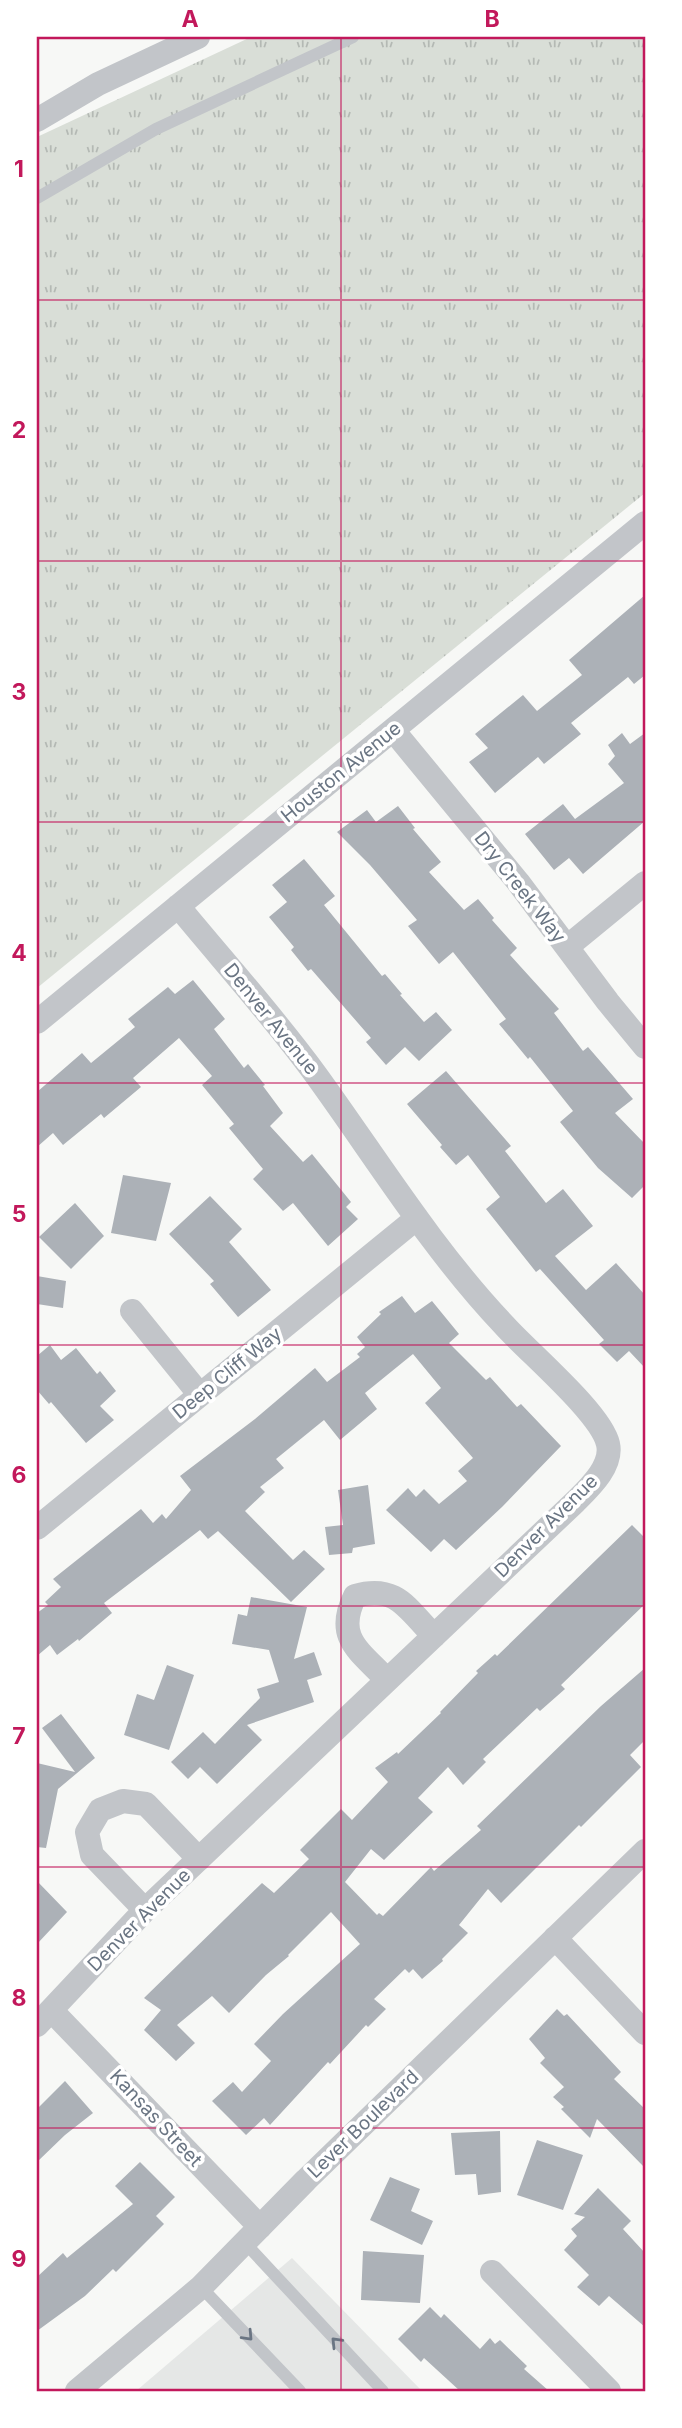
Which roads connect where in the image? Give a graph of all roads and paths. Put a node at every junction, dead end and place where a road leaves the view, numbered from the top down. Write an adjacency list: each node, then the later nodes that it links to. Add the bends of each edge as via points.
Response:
1 (198, 37): 3 (street, via 98,84)
2 (353, 37): 4 (lane, via 156,129)
3 (37, 120)
4 (37, 198)
5 (645, 523): 6 (street, Houston Avenue)
6 (393, 730): 8 (street, Houston Avenue); 9 (street, Dry Creek Way)
7 (645, 883): 9 (street)
8 (178, 906): 10 (street, Houston Avenue); 12 (street, Denver Avenue, via 314,1072)
9 (567, 947): 11 (street, Dry Creek Way)
10 (37, 1022)
11 (645, 1047)
12 (417, 1218): 14 (street, Deep Cliff Way); 16 (street, Denver Avenue, via 503,1325 591,1413 608,1444 606,1463 588,1489)
13 (132, 1311): 14 (street)
14 (200, 1395): 15 (street, Deep Cliff Way)
15 (37, 1528)
16 (434, 1636): 17 (street, Denver Avenue); 17 (street, via 397,1597 373,1591 355,1596 346,1614 348,1638)
17 (387, 1679): 19 (street, Denver Avenue)
18 (645, 1851): 21 (street, Lever Boulevard)
19 (199, 1859): 20 (street, Denver Avenue); 20 (street, via 146,1804 123,1801 100,1810 87,1832 92,1855)
20 (145, 1910): 22 (street, Denver Avenue)
21 (555, 1938): 23 (street); 24 (street, Lever Boulevard)
22 (44, 2018): 24 (street, Kansas Street)
23 (645, 2033)
24 (252, 2235): 26 (street, Lever Boulevard); 29 (lane, one-way to 24)
25 (492, 2272): 30 (street)
26 (201, 2287): 27 (street, Lever Boulevard); 28 (lane, one-way to 28)
27 (77, 2391)
28 (300, 2391)
29 (383, 2391)
30 (609, 2391)

